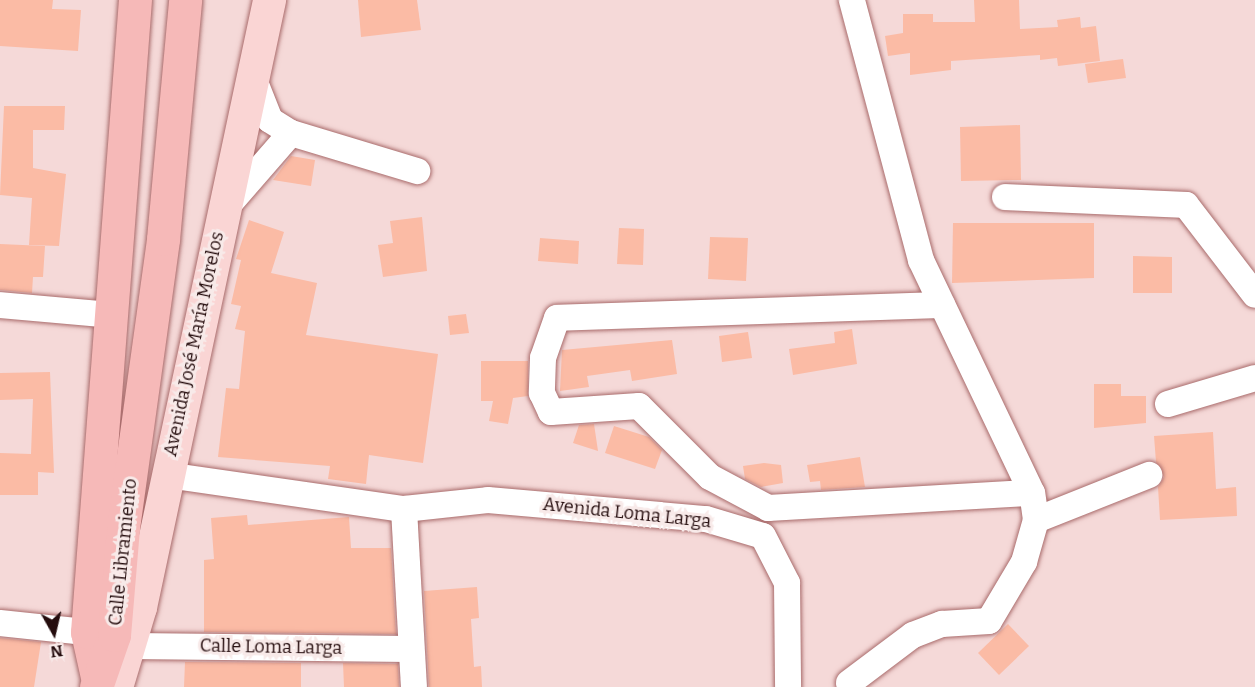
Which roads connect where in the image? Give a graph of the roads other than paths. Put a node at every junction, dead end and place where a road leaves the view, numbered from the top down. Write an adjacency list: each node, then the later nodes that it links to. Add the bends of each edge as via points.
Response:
1 (269, 0): 5 (main road, Avenida José María Morelos)
2 (852, 0): 12 (street, via 921,260)
3 (135, 6): 4 (highway); 13 (highway, Calle Libramiento)
4 (184, 9): 22 (highway, Calle Libramiento, via 163,239)
5 (251, 68): 6 (street, via 261,107); 9 (main road, Avenida José María Morelos)
6 (291, 134): 7 (street); 9 (street)
7 (417, 171)
8 (1005, 197): 10 (street, via 1186,205)
9 (220, 215): 16 (main road, Avenida José María Morelos)
10 (1255, 295)
11 (0, 305): 13 (street)
12 (942, 305): 18 (street); 18 (street, via 556,318 543,358 543,393 550,412 639,406 710,477 768,508)
13 (112, 315): 22 (highway, Calle Libramiento)
14 (1255, 378): 15 (street)
15 (1168, 404)
16 (167, 475): 19 (street, Avenida Loma Larga); 22 (main road, Avenida José María Morelos)
17 (1149, 475): 20 (street)
18 (1032, 493): 20 (street)
19 (404, 509): 23 (street); 27 (street, Avenida Loma Larga, via 488,500 706,519 764,536 787,583)
20 (1036, 520): 24 (street, via 1024,562 989,621 942,624 913,635)
21 (0, 623): 22 (street, Calle Loma Larga)
22 (110, 638): 23 (street, Calle Loma Larga); 25 (highway, Calle Libramiento)
23 (410, 649): 26 (street)
24 (849, 683)
25 (103, 684)
26 (414, 687)
27 (788, 687)

